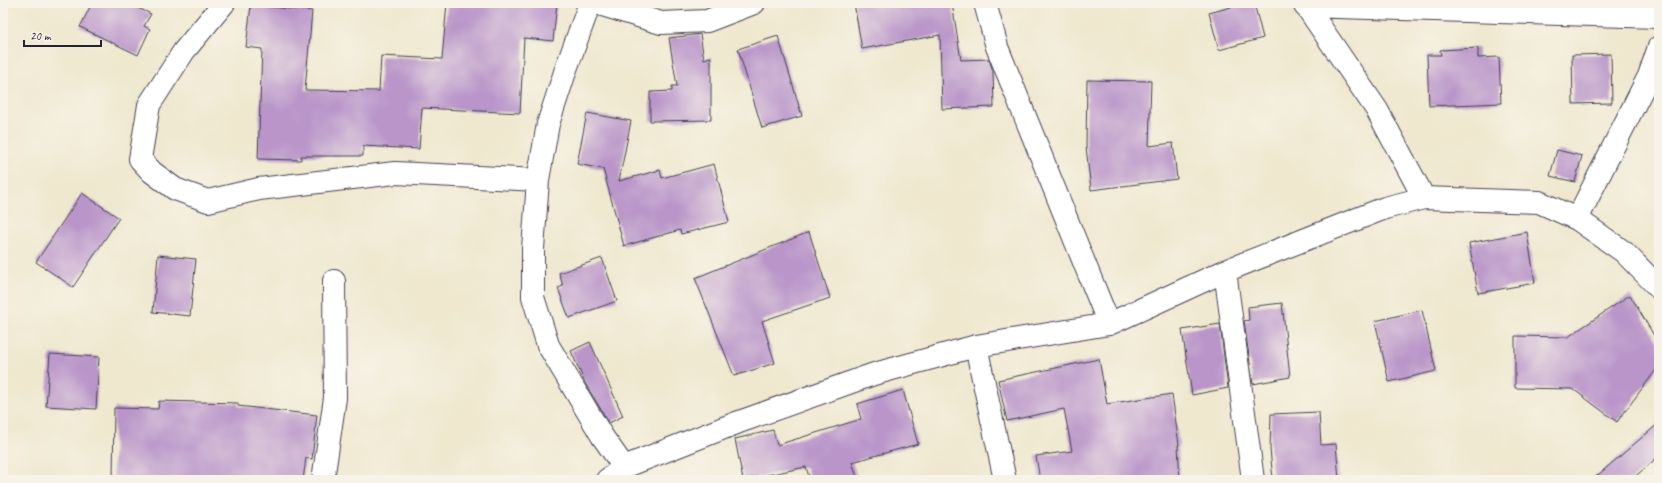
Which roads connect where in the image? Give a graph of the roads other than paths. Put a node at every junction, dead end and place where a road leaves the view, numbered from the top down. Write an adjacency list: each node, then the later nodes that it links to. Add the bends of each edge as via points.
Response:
1 (224, 3): 9 (street, via 184,51 149,105 140,159 152,172 175,189 208,201 259,190 395,173)
2 (590, 3): 9 (street, via 548,124)
3 (596, 3): 4 (street, via 661,23 707,21)
4 (754, 3)
5 (985, 3): 15 (street, via 997,47)
6 (1305, 4): 7 (street); 10 (street, via 1377,110)
7 (1659, 17)
8 (1659, 47): 11 (street, via 1649,76)
9 (538, 180): 17 (street, via 533,249 533,297 548,344 602,436)
10 (1424, 198): 11 (street, via 1539,202); 12 (street, via 1385,208)
11 (1577, 220): 14 (street, via 1624,252)
12 (1225, 271): 15 (street); 20 (street)
13 (334, 281): 18 (street, via 334,398)
14 (1659, 288)
15 (1109, 324): 16 (street)
16 (976, 346): 17 (street, via 874,374 739,422); 19 (street)
17 (615, 474)
18 (323, 480)
19 (1005, 480)
20 (1253, 480)

